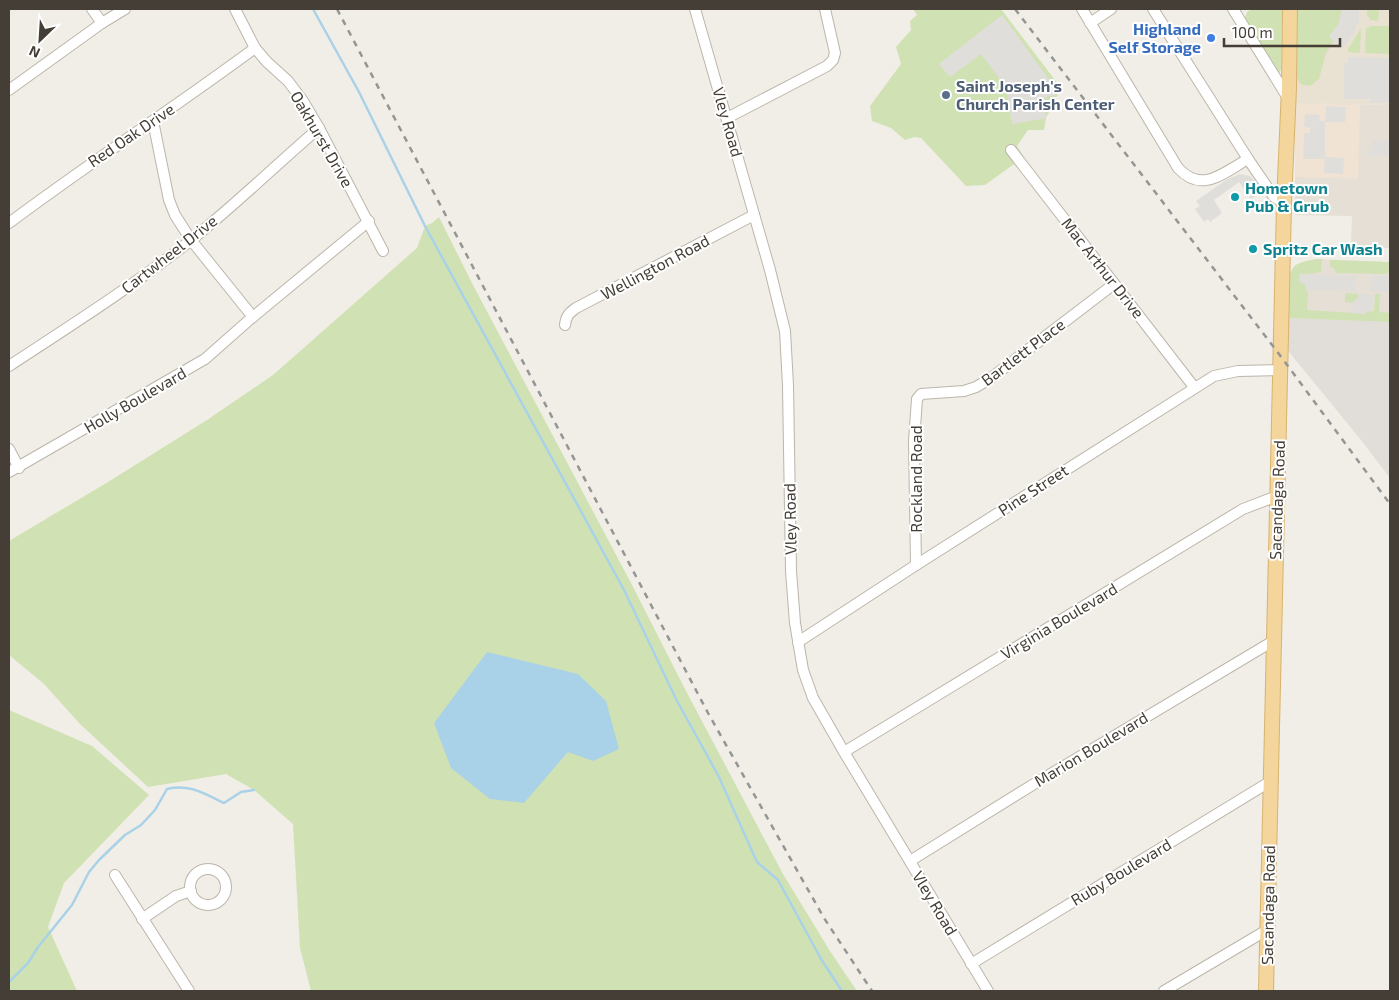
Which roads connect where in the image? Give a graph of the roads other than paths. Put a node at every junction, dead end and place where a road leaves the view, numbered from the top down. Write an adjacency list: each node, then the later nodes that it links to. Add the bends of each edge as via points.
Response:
1 (92, 9): 11 (street)
2 (125, 9): 11 (street)
3 (235, 9): 13 (street, Oakhurst Drive)
4 (695, 9): 16 (street, Vley Road)
5 (825, 9): 16 (street, via 835,53 827,66)
6 (1082, 9): 12 (street)
7 (1111, 9): 12 (street)
8 (1153, 9): 20 (street)
9 (1232, 9): 15 (street)
10 (1290, 9): 15 (main road, Sacandaga Road)
11 (102, 23): 14 (street)
12 (1090, 23): 20 (street, via 1178,168 1188,178 1196,181 1212,179)
13 (255, 48): 17 (street, Red Oak Drive); 18 (street, Oakhurst Drive, via 288,81)
14 (9, 90)
15 (1288, 98): 21 (main road, Sacandaga Road)
16 (728, 118): 22 (street, Vley Road)
17 (153, 121): 24 (street, Red Oak Drive, via 82,168); 25 (street, via 169,200)
18 (319, 128): 23 (street, Oakhurst Drive); 25 (street, Cartwheel Drive)
19 (1011, 150): 27 (street, Mac Arthur Drive)
20 (1248, 159): 21 (street, via 1274,197)
21 (1284, 203): 31 (main road, Sacandaga Road)
22 (754, 215): 29 (street, Wellington Road, via 576,308 565,318); 40 (street, Vley Road, via 784,331 791,571)
23 (368, 221): 26 (street, Oakhurst Drive); 28 (street, Holly Boulevard)
24 (9, 223)
25 (191, 240): 28 (street); 30 (street, Cartwheel Drive)
26 (383, 251)
27 (1114, 284): 32 (street, Mac Arthur Drive); 33 (street, Bartlett Place, via 976,387)
28 (253, 317): 35 (street, Holly Boulevard, via 205,359)
29 (565, 325)
30 (9, 366)
31 (1281, 370): 32 (street, Pine Street, via 1238,371 1214,376); 37 (main road, Sacandaga Road)
32 (1194, 387): 38 (street, Pine Street)
33 (921, 394): 38 (street, Rockland Road, via 917,400 914,441)
34 (9, 449): 35 (street)
35 (18, 468): 36 (street, Holly Boulevard)
36 (9, 472)
37 (1277, 496): 39 (main road, Sacandaga Road); 41 (street, Virginia Boulevard, via 1244,509)
38 (916, 565): 40 (street, Pine Street)
39 (1275, 640): 42 (main road, Sacandaga Road); 43 (street, Marion Boulevard)
40 (798, 642): 41 (street, Vley Road, via 813,698)
41 (844, 752): 43 (street, Vley Road)
42 (1271, 781): 47 (main road, Sacandaga Road); 48 (street, Ruby Boulevard)
43 (910, 861): 48 (street, Vley Road)
44 (115, 875): 46 (street)
45 (190, 892): 46 (street, via 176,896)
46 (142, 919): 49 (street)
47 (1267, 930): 51 (street); 52 (main road, Sacandaga Road)
48 (971, 964): 50 (street, Vley Road)
49 (188, 991)
50 (988, 991)
51 (1164, 991)
52 (1266, 991)

